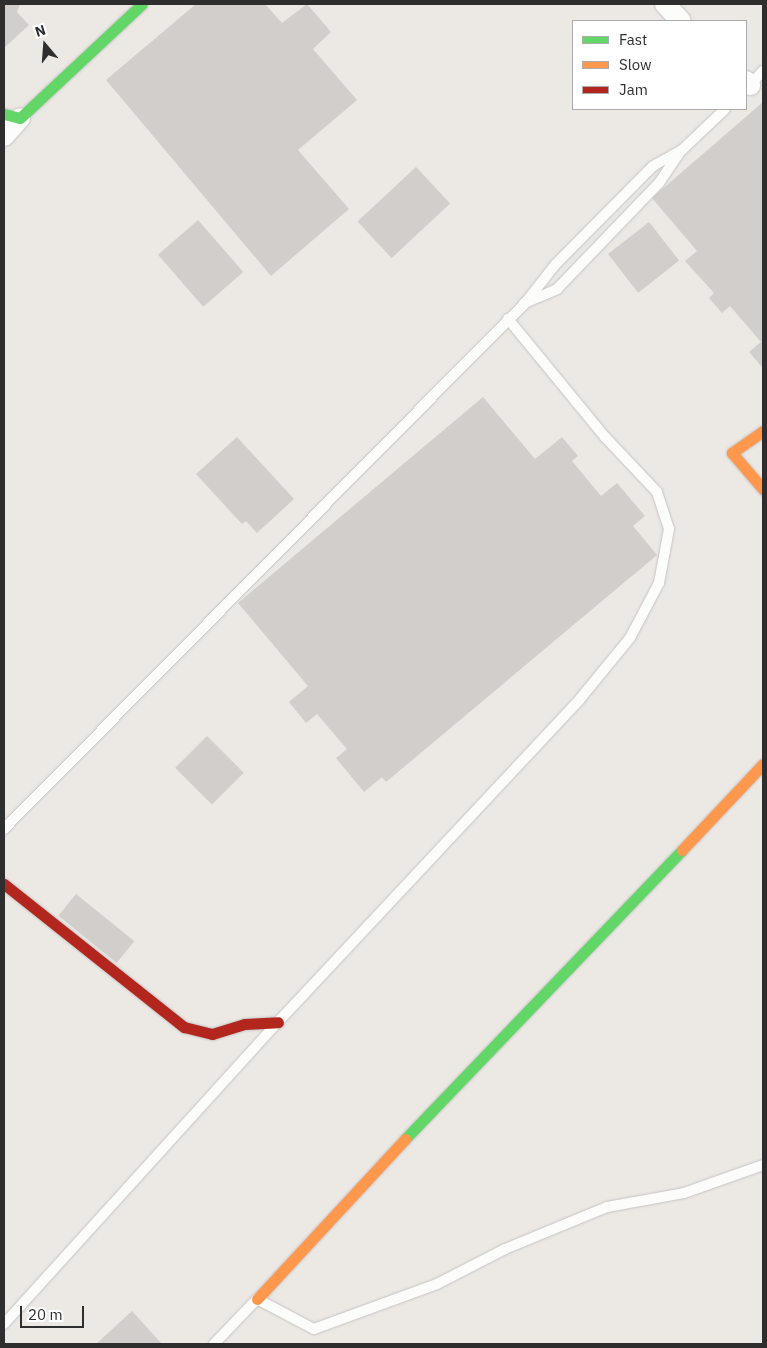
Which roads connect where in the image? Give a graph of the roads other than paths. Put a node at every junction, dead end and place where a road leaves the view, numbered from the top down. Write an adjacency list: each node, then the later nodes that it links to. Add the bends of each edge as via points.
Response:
1 (142, 4): 5 (street)
2 (665, 4): 3 (street)
3 (680, 20)
4 (724, 110): 7 (lane)
5 (12, 116): 6 (street)
6 (4, 136)
7 (682, 150): 8 (lane, via 653,166 555,264); 8 (lane, via 658,183 557,289)
8 (526, 302): 9 (lane)
9 (508, 320): 13 (lane); 15 (lane, via 605,436 657,492 665,507 669,529 659,583 630,638 580,699)
10 (763, 431): 11 (street, via 732,453)
11 (763, 489)
12 (763, 764): 17 (street, via 492,1052 366,1179)
13 (4, 828)
14 (4, 884): 15 (street, via 184,1028 212,1034 245,1024)
15 (278, 1022): 18 (lane)
16 (763, 1165): 17 (lane, via 684,1193 607,1207 505,1248 437,1284 314,1329)
17 (257, 1299): 19 (lane)
18 (4, 1324)
19 (214, 1344)

